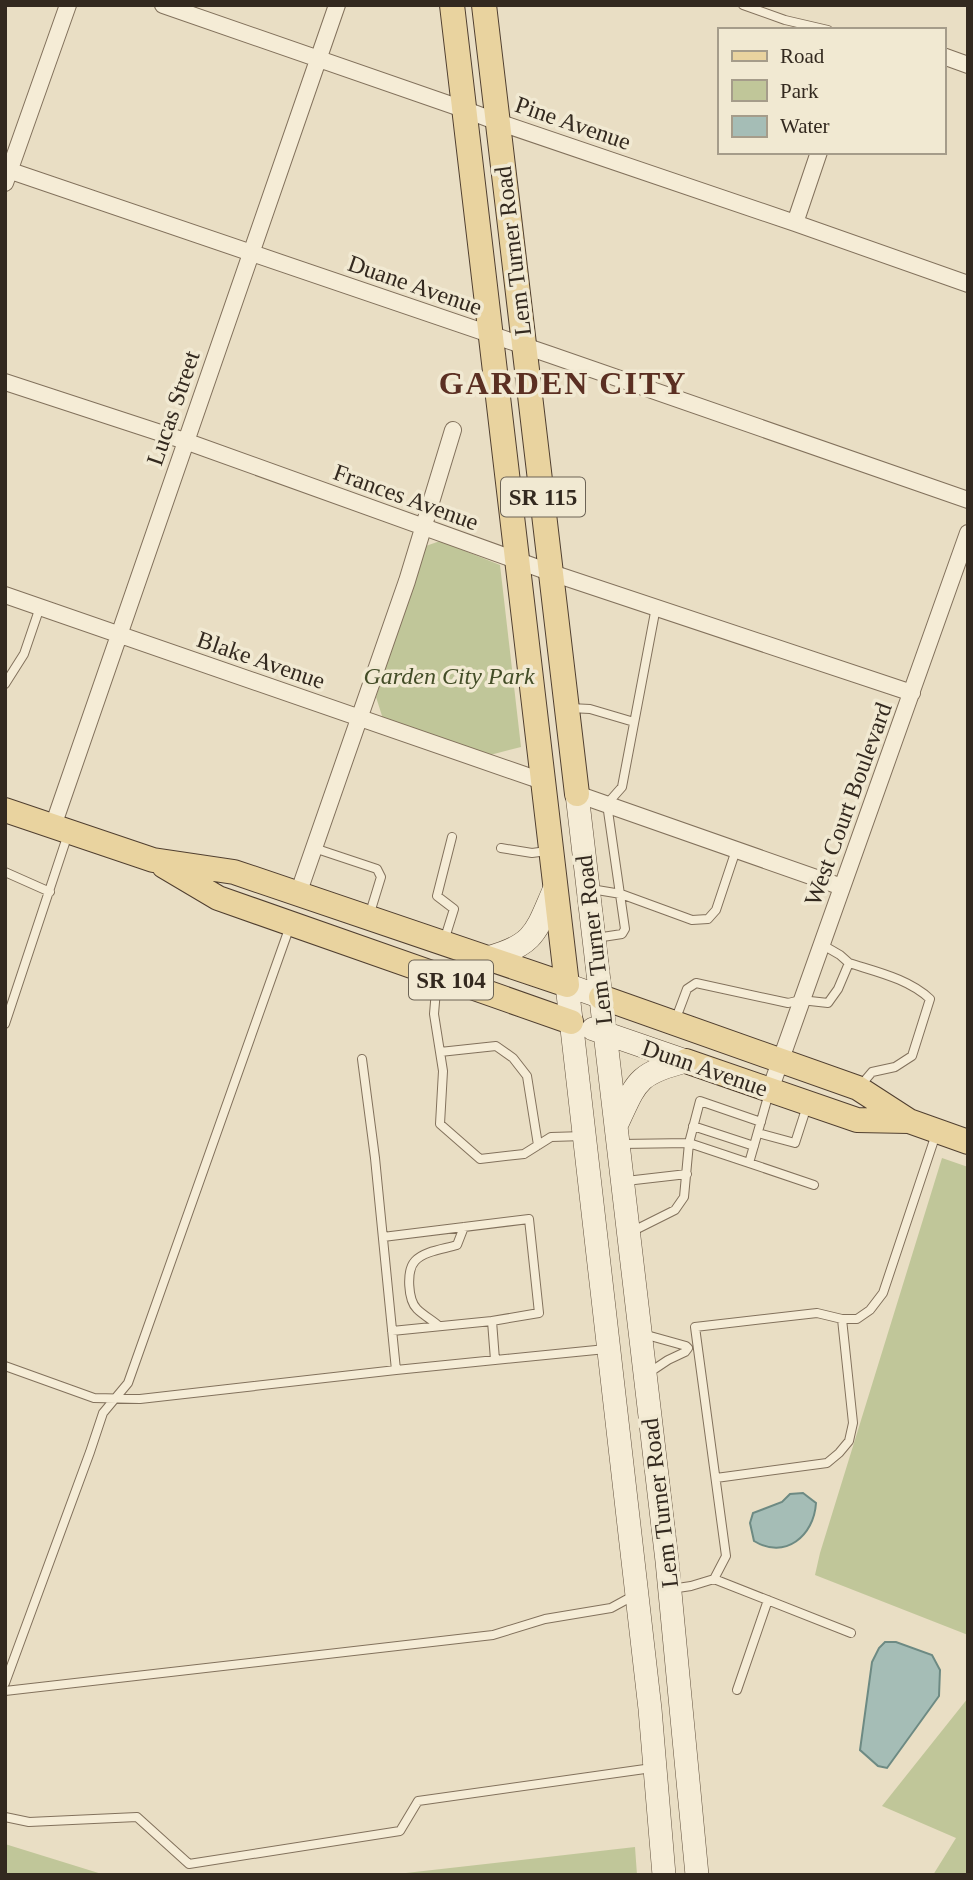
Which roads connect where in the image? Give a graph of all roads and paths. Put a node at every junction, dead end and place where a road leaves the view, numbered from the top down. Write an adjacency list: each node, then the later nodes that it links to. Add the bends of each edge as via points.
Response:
1 (68, 5): 14 (street)
2 (163, 5): 9 (street, Pine Avenue)
3 (337, 5): 9 (street, Lucas Street)
4 (452, 5): 11 (main road, Lem Turner Road / SR 115)
5 (484, 5): 12 (main road, Lem Turner Road / SR 115)
6 (743, 5): 7 (lane)
7 (819, 28)
8 (945, 57): 10 (street)
9 (318, 59): 11 (street, Pine Avenue); 16 (street, Lucas Street)
10 (968, 65)
11 (463, 109): 12 (street, Pine Avenue); 18 (main road, Lem Turner Road / SR 115)
12 (498, 122): 15 (street, Pine Avenue); 19 (main road, Lem Turner Road / SR 115)
13 (818, 154): 15 (street)
14 (7, 174): 16 (street, Duane Avenue)
15 (795, 223): 17 (street, Pine Avenue)
16 (250, 253): 18 (street, Duane Avenue); 22 (street, Lucas Street)
17 (968, 284)
18 (490, 334): 19 (street, Duane Avenue); 26 (main road, Lem Turner Road / SR 115)
19 (524, 347): 23 (street, Duane Avenue); 27 (main road, Lem Turner Road / SR 115)
20 (5, 382): 22 (street, Frances Avenue)
21 (453, 430): 24 (street)
22 (186, 441): 24 (street, Frances Avenue); 31 (street, Lucas Street)
23 (968, 500)
24 (423, 527): 26 (street, Frances Avenue); 35 (street)
25 (968, 533): 33 (street, West Court Boulevard)
26 (517, 561): 27 (street, Frances Avenue); 37 (main road, Lem Turner Road / SR 115)
27 (552, 573): 30 (street, Frances Avenue); 34 (main road, Lem Turner Road / SR 115)
28 (5, 595): 29 (street, Blake Avenue)
29 (40, 607): 31 (street, Blake Avenue); 32 (lane, via 23,654)
30 (656, 607): 33 (street, Frances Avenue); 36 (lane)
31 (119, 635): 35 (street, Blake Avenue); 41 (street, Lucas Street)
32 (5, 684)
33 (912, 693): 49 (street, West Court Boulevard)
34 (568, 708): 36 (lane, via 590,709); 38 (main road, Lem Turner Road / SR 115)
35 (358, 719): 37 (street, Blake Avenue); 43 (street)
36 (634, 722): 39 (lane, via 622,786)
37 (542, 781): 45 (main road, Lem Turner Road / SR 115)
38 (578, 794): 39 (street); 51 (main road, Lem Turner Road / SR 115)
39 (607, 804): 46 (street); 54 (lane)
40 (5, 810): 41 (main road, Dunn Avenue / SR 104)
41 (61, 828): 47 (main road, Dunn Avenue / SR 104); 52 (lane)
42 (452, 837): 58 (lane, via 437,896 454,909)
43 (314, 848): 53 (street); 55 (lane, via 377,869 381,877)
44 (501, 848): 45 (lane, via 533,853)
45 (551, 850): 50 (main road, Lem Turner Road / SR 115)
46 (737, 850): 49 (street); 54 (lane, via 716,910 708,919 692,920)
47 (153, 860): 53 (main road, Dunn Avenue / SR 104, via 234,872); 56 (main road, Dunn Avenue / SR 104, via 218,898)
48 (5, 872): 52 (lane)
49 (842, 887): 59 (street, West Court Boulevard)
50 (555, 888): 60 (main road, via 526,942); 63 (main road, Lem Turner Road / SR 115)
51 (589, 888): 54 (lane); 57 (main road, Lem Turner Road / SR 115)
52 (50, 892): 68 (lane)
53 (298, 894): 55 (main road, Dunn Avenue / SR 104)
54 (621, 894): 57 (lane, via 625,929 622,934)
55 (368, 918): 58 (main road, Dunn Avenue / SR 104)
56 (291, 923): 62 (main road, Dunn Avenue / SR 104); 107 (lane, via 128,1382)
57 (594, 939): 64 (main road, Lem Turner Road / SR 115)
58 (443, 943): 60 (main road, Dunn Avenue / SR 104)
59 (821, 944): 61 (lane); 65 (street, West Court Boulevard)
60 (487, 958): 63 (main road, Dunn Avenue / SR 104)
61 (849, 963): 65 (lane, via 828,1003); 74 (lane, via 920,989 930,999 912,1056 895,1067 872,1072)
62 (437, 975): 66 (main road, Dunn Avenue / SR 104); 70 (lane, via 434,1014)
63 (567, 985): 64 (main road, Dunn Avenue / SR 104); 66 (main road, Lem Turner Road / SR 115)
64 (601, 997): 67 (main road, Dunn Avenue / SR 104); 69 (main road, Lem Turner Road / SR 115)
65 (802, 1000): 67 (lane, via 788,1003 696,983 687,989); 72 (street, West Court Boulevard)
66 (571, 1022): 69 (main road, Dunn Avenue / SR 104); 83 (main road, Lem Turner Road / SR 115)
67 (674, 1022): 72 (main road, Dunn Avenue / SR 104)
68 (5, 1024)
69 (605, 1034): 73 (main road, Dunn Avenue / SR 104); 82 (main road, Lem Turner Road / SR 115)
70 (440, 1052): 86 (lane, via 496,1046 513,1058 527,1076); 86 (lane, via 440,1124 480,1159 524,1154)
71 (362, 1059): 94 (lane)
72 (781, 1060): 74 (main road, Dunn Avenue / SR 104); 75 (street, West Court Boulevard)
73 (686, 1061): 75 (main road, Dunn Avenue / SR 104); 82 (main road, via 640,1080)
74 (858, 1088): 77 (main road, Dunn Avenue / SR 104)
75 (771, 1090): 76 (main road, Dunn Avenue / SR 104); 78 (lane)
76 (808, 1103): 77 (main road, Dunn Avenue / SR 104, via 857,1120); 81 (lane, via 795,1143)
77 (909, 1121): 80 (main road, Dunn Avenue / SR 104)
78 (761, 1122): 79 (lane, via 700,1101); 81 (lane)
79 (693, 1126): 85 (lane); 87 (lane)
80 (936, 1131): 84 (main road, Dunn Avenue / SR 104); 95 (lane, via 883,1293 857,1319)
81 (758, 1133): 87 (lane)
82 (617, 1135): 85 (lane); 90 (main road, Lem Turner Road / SR 115)
83 (584, 1136): 86 (lane, via 551,1137); 100 (main road, Lem Turner Road / SR 115)
84 (968, 1142)
85 (689, 1143): 88 (lane); 89 (lane)
86 (538, 1145)
87 (754, 1146): 88 (lane)
88 (749, 1163): 91 (lane)
89 (687, 1174): 90 (lane); 93 (lane, via 684,1196 675,1210)
90 (623, 1181): 93 (main road, Lem Turner Road / SR 115)
91 (814, 1185)
92 (464, 1227): 94 (lane); 96 (lane, via 529,1219 539,1313); 97 (lane, via 457,1245 423,1256 410,1270 413,1303)
93 (629, 1233): 99 (main road, Lem Turner Road / SR 115)
94 (383, 1237): 98 (lane)
95 (842, 1319): 102 (lane, via 817,1313 695,1327); 108 (lane, via 853,1423 849,1441 827,1463)
96 (492, 1321): 97 (lane); 103 (lane)
97 (439, 1326): 98 (lane)
98 (392, 1331): 105 (lane)
99 (640, 1333): 101 (lane); 106 (main road, Lem Turner Road / SR 115)
100 (608, 1348): 103 (lane); 111 (main road, Lem Turner Road / SR 115)
101 (688, 1348): 102 (lane); 106 (lane)
102 (698, 1348): 108 (lane)
103 (495, 1360): 105 (lane)
104 (5, 1366): 107 (lane, via 94,1398)
105 (396, 1370): 107 (lane)
106 (645, 1376): 110 (main road, Lem Turner Road / SR 115)
107 (116, 1398): 114 (lane, via 103,1413)
108 (716, 1478): 109 (lane, via 726,1556)
109 (714, 1579): 110 (lane); 112 (lane)
110 (670, 1589): 111 (main road); 120 (main road, Lem Turner Road / SR 115)
111 (636, 1594): 116 (lane, via 611,1608 493,1634); 117 (main road, Lem Turner Road / SR 115)
112 (768, 1600): 113 (lane); 115 (lane)
113 (851, 1633)
114 (5, 1683)
115 (737, 1690)
116 (5, 1691)
117 (655, 1768): 118 (lane, via 418,1801 400,1831 189,1864 137,1817 29,1822); 119 (main road, Lem Turner Road / SR 115)
118 (5, 1817)
119 (664, 1875)
120 (697, 1875)

